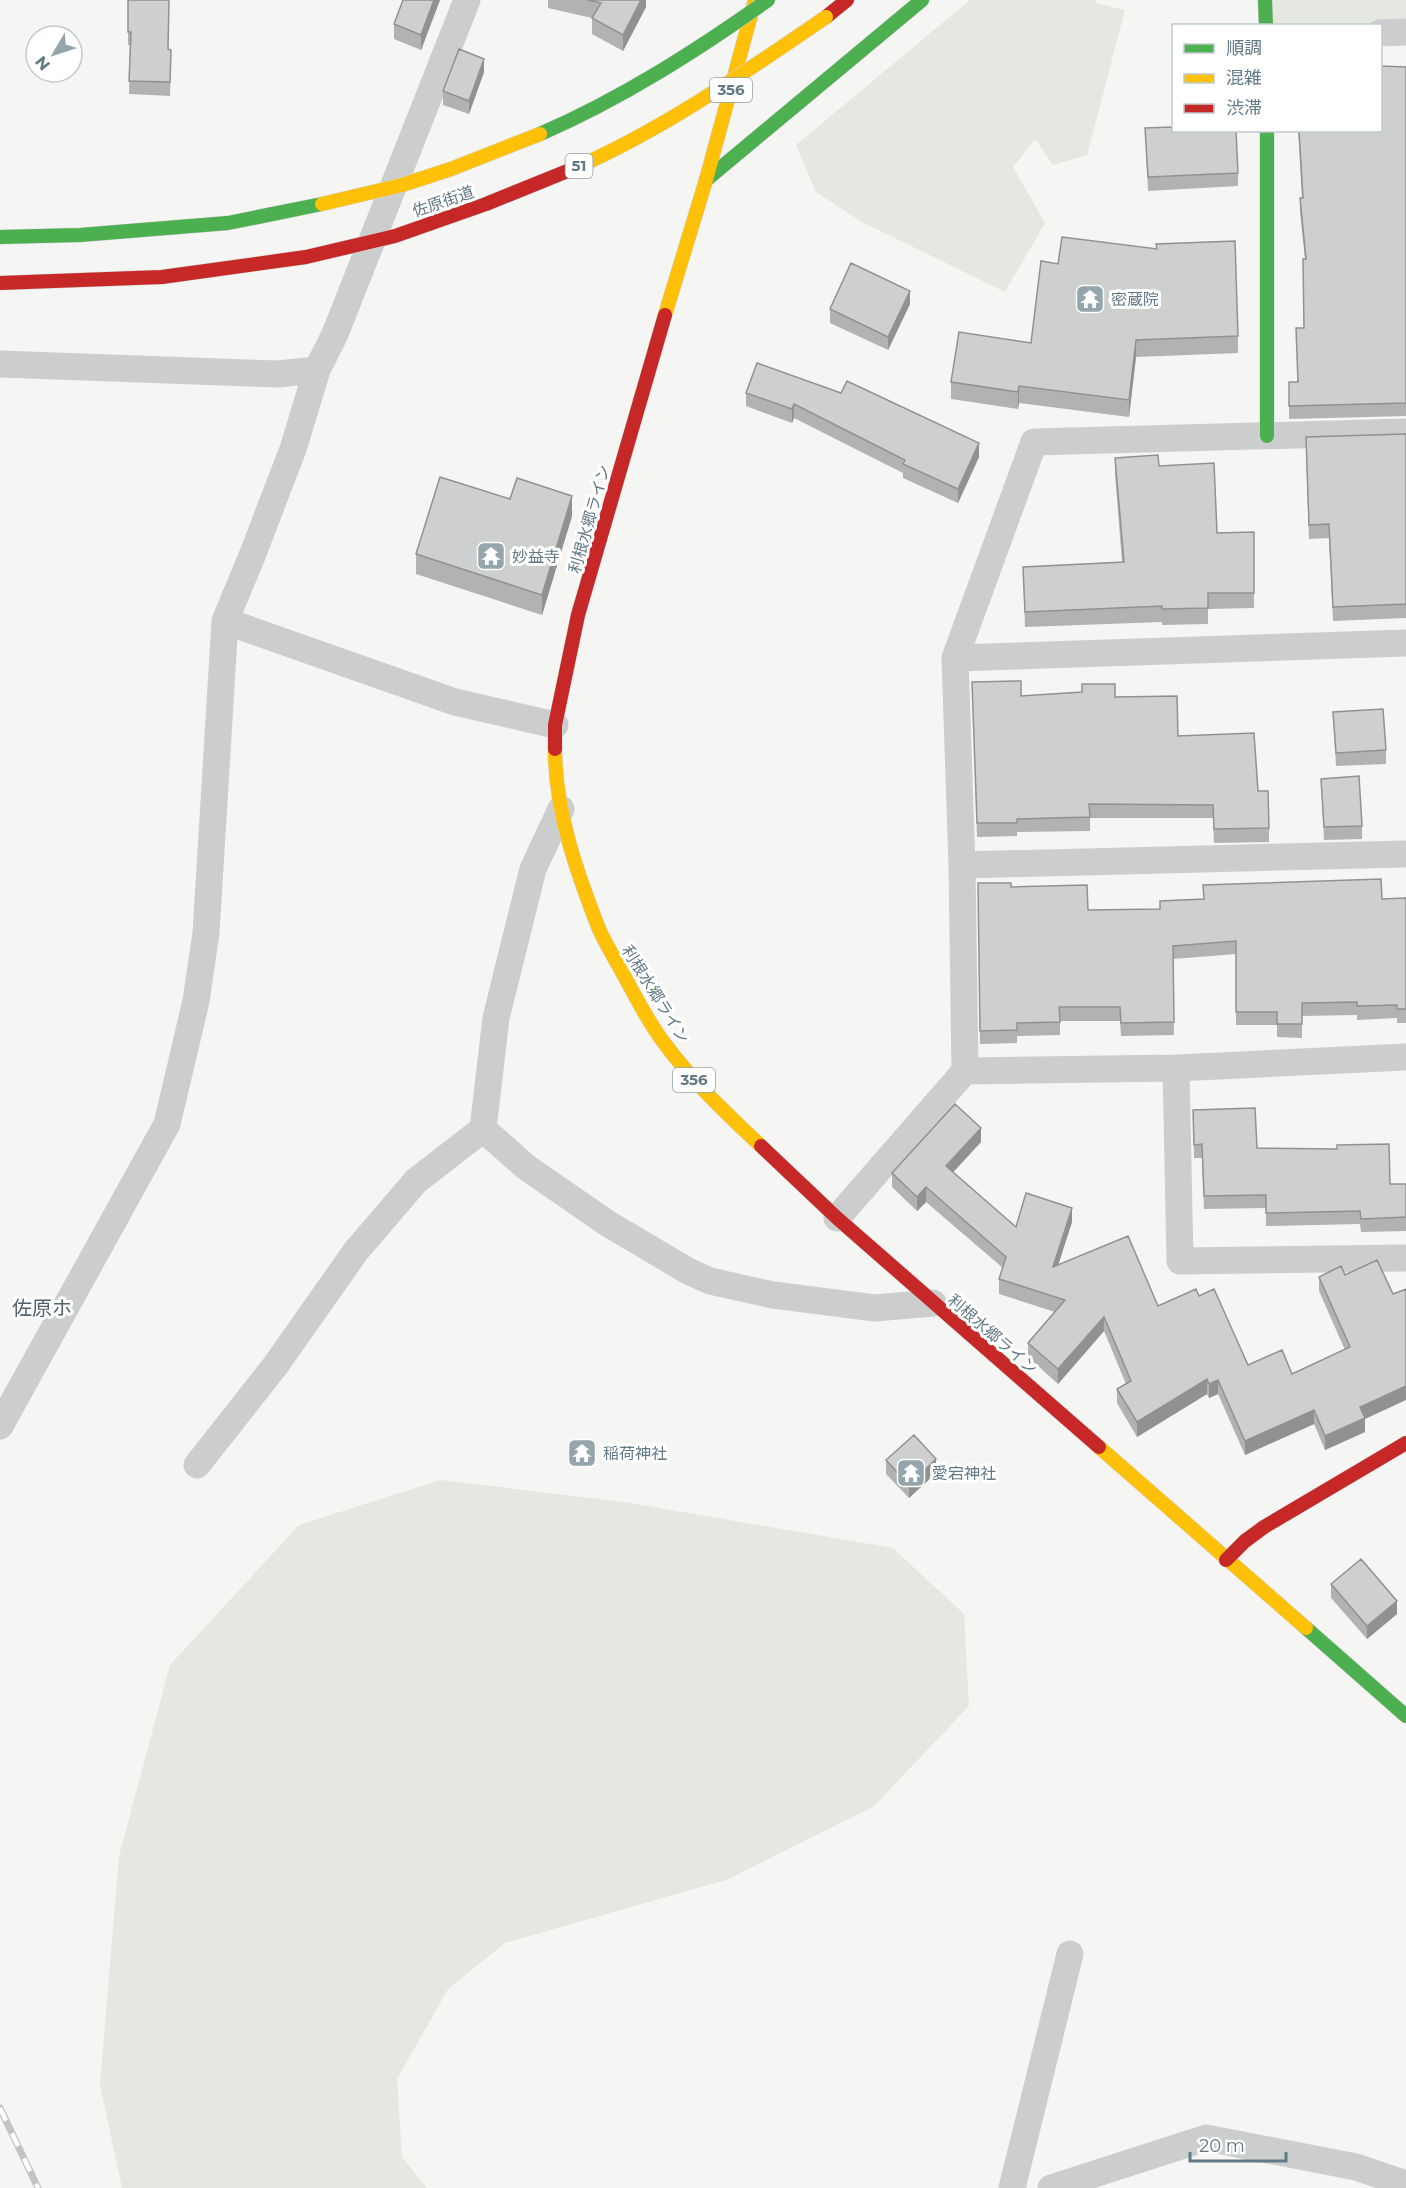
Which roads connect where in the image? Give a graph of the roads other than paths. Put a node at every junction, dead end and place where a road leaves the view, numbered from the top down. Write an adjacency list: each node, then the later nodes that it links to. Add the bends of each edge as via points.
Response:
1 (467, 0): 15 (street, via 335,334)
2 (755, 0): 11 (main road, 利根水郷ライン / 356)
3 (768, 0): 12 (main road, 佐原街道, bridge, via 659,73 574,118 490,154 402,184 228,223)
4 (847, 0): 13 (main road, 佐原街道 / 51, bridge, via 761,62 591,161 395,236 306,257 162,277)
5 (922, 0): 11 (main road)
6 (1265, 0): 7 (main road)
7 (1266, 24)
8 (1406, 32): 9 (street)
9 (1382, 33)
10 (1267, 132): 17 (main road)
11 (706, 180): 21 (main road, 利根水郷ライン / 356, via 581,604)
12 (0, 237)
13 (0, 283)
14 (0, 364): 15 (street, via 278,374)
15 (317, 370): 18 (street, via 293,449)
16 (1406, 432): 17 (street)
17 (1268, 436): 20 (street, via 1034,442)
18 (225, 621): 21 (street, via 454,702); 32 (street, via 206,933 196,1001 167,1124)
19 (1406, 643): 20 (street)
20 (954, 658): 24 (street)
21 (555, 725): 22 (main road, 利根水郷ライン / 356)
22 (561, 809): 28 (street, via 533,869 496,1018); 29 (main road, 利根水郷ライン / 356, via 600,931 664,1043 705,1093)
23 (1406, 854): 24 (street)
24 (962, 865): 27 (street)
25 (1406, 1057): 26 (street)
26 (1176, 1068): 27 (street); 30 (street, via 1180,1261)
27 (964, 1071): 29 (street)
28 (483, 1129): 31 (street, via 526,1167 606,1223 710,1281 773,1295 875,1308); 34 (street, via 416,1181 401,1198 356,1251)
29 (837, 1218): 31 (main road, 利根水郷ライン / 356)
30 (1406, 1258)
31 (933, 1303): 35 (main road, 利根水郷ライン / 356)
32 (0, 1426)
33 (1406, 1443): 35 (main road, via 1264,1527)
34 (197, 1465)
35 (1226, 1560): 36 (main road, 利根水郷ライン / 356)
36 (1406, 1716)
37 (1070, 1954): 39 (street)
38 (1406, 2184): 40 (street, via 1356,2167 1206,2138)
39 (1012, 2188)
40 (1051, 2188)

